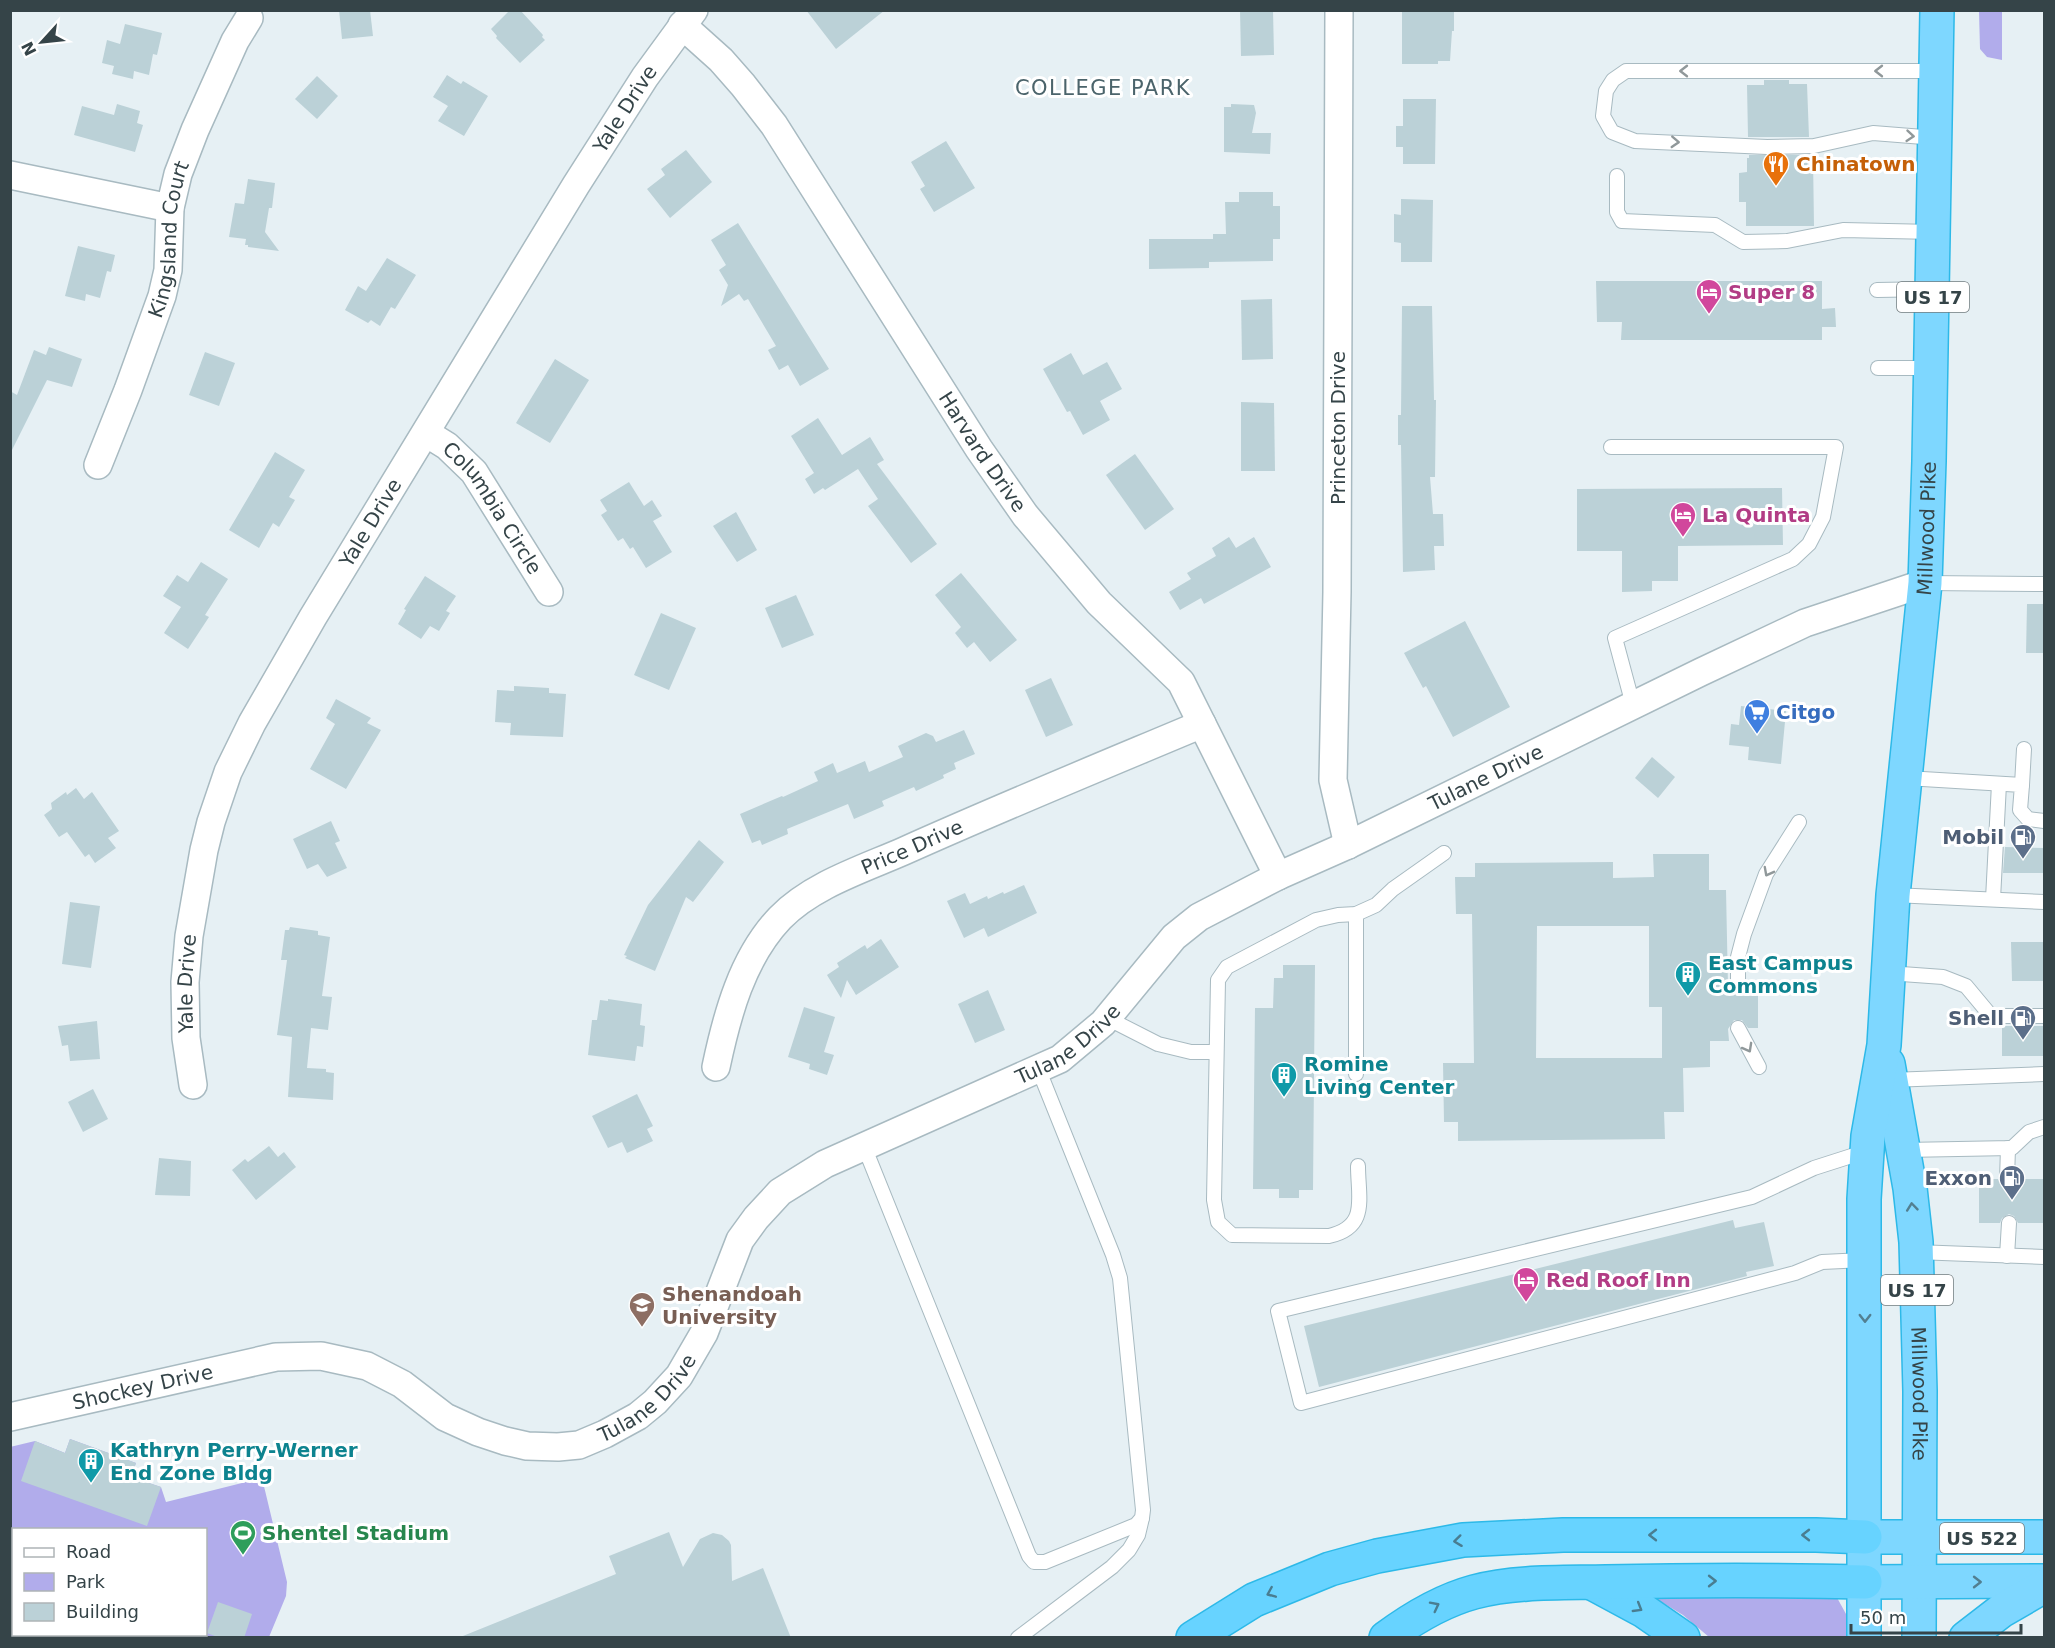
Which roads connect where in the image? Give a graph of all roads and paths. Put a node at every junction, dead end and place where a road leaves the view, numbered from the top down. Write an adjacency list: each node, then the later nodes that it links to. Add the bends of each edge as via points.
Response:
1 (1339, 10): 29 (street, Princeton Drive, via 1338,568 1333,780)
2 (1937, 10): 5 (highway, Millwood Pike / US 17)
3 (249, 18): 9 (street, Kingsland Court, via 195,130)
4 (688, 18): 15 (street, Yale Drive, via 576,185); 22 (street, Harvard Drive, via 774,125 1025,515 1099,603 1181,682)
5 (1937, 71): 6 (highway, Millwood Pike / US 17); 6 (lane, one-way to 6, via 1626,71 1613,80 1606,92 1603,116 1612,132 1635,141 1767,147 1814,146 1873,133)
6 (1936, 138): 10 (highway, Millwood Pike / US 17)
7 (10, 175): 9 (street)
8 (1617, 176): 10 (lane, via 1617,212 1622,220 1715,225 1743,242 1787,241 1843,230)
9 (170, 208): 17 (street, Kingsland Court, via 168,270 162,296)
10 (1934, 232): 11 (highway, Millwood Pike / US 17)
11 (1933, 289): 12 (lane); 14 (highway, Millwood Pike / US 17)
12 (1877, 290)
13 (1878, 368): 14 (lane)
14 (1931, 368): 18 (highway, Millwood Pike / US 17)
15 (426, 433): 20 (street, Columbia Circle, via 447,446 474,472); 49 (street, Yale Drive, via 252,723 228,772 204,850 189,936 186,1027)
16 (1611, 447): 21 (lane, via 1836,447 1823,517 1809,544 1793,559 1615,638)
17 (98, 465)
18 (1925, 583): 19 (lane); 21 (street, Tulane Drive, via 1805,623); 24 (highway, Millwood Pike / US 17)
19 (2044, 584)
20 (549, 592)
21 (1634, 705): 29 (street, Tulane Drive)
22 (1202, 724): 31 (street, Harvard Drive); 43 (street, Price Drive, via 964,824 804,898 763,939 725,1023)
23 (2024, 749): 26 (lane)
24 (1906, 778): 25 (lane); 32 (highway, Millwood Pike / US 17)
25 (1999, 784): 26 (lane); 33 (lane)
26 (2022, 785): 27 (lane, via 2020,810 2028,819)
27 (2044, 821)
28 (1799, 822): 37 (lane, one-way to 37, via 1766,874 1744,933 1738,957)
29 (1348, 844): 31 (street, Tulane Drive)
30 (1444, 853): 35 (lane, via 1376,905)
31 (1278, 876): 39 (street, Tulane Drive, via 1199,917 1174,937)
32 (1893, 895): 33 (lane); 36 (highway, Millwood Pike / US 17)
33 (1993, 899): 34 (lane)
34 (2044, 902)
35 (1356, 914): 42 (lane, via 1316,920 1227,967 1218,980); 46 (lane)
36 (1888, 973): 38 (lane, via 1943,976 1966,986 1991,1016); 41 (highway, Millwood Pike / US 17)
37 (1738, 987)
38 (2044, 1016)
39 (1107, 1018): 42 (lane, via 1158,1044 1191,1053); 45 (street, Tulane Drive, via 1060,1059)
40 (1738, 1028): 44 (lane, one-way to 44)
41 (1884, 1045): 48 (highway, Millwood Pike / US 17); 54 (highway, Millwood Pike / US 17)
42 (1216, 1052): 55 (lane, via 1214,1200 1218,1222 1232,1235 1342,1233 1359,1215)
43 (716, 1067)
44 (1759, 1067)
45 (1038, 1068): 51 (street, Tulane Drive); 64 (lane, via 1120,1278)
46 (1356, 1074)
47 (2044, 1074): 48 (lane)
48 (1891, 1080): 53 (highway, Millwood Pike / US 17)
49 (193, 1085)
50 (2044, 1127): 52 (lane, via 2029,1132)
51 (864, 1146): 62 (street, Tulane Drive, via 780,1192 740,1240 704,1333 679,1376 638,1416 579,1445 527,1446 505,1441 445,1417 402,1384 367,1366 321,1356); 64 (lane, via 1029,1556 1038,1563 1052,1560 1136,1525)
52 (2008, 1148): 53 (lane); 56 (lane)
53 (1904, 1150): 58 (highway, Millwood Pike / US 17, one-way to 53)
54 (1867, 1151): 61 (highway, Millwood Pike / US 17); 61 (lane, via 1814,1168 1752,1197 1278,1311 1300,1403 1795,1273 1822,1262)
55 (1358, 1166)
56 (2007, 1179)
57 (2008, 1223): 59 (lane)
58 (1916, 1252): 59 (lane); 67 (highway, Millwood Pike / US 17)
59 (2007, 1256): 60 (lane)
60 (2044, 1257)
61 (1864, 1260): 65 (highway, Millwood Pike / US 17, one-way to 65)
62 (276, 1357): 63 (street, Shockey Drive)
63 (10, 1417)
64 (1142, 1518): 73 (lane, via 1138,1535 1112,1568)
65 (1865, 1537): 67 (highway, US 522); 70 (highway, Millwood Pike / US 17); 74 (highway, one-way to 74, via 1563,1535 1463,1539 1377,1556 1321,1573 1254,1600)
66 (2044, 1537): 67 (highway, US 522)
67 (1919, 1538): 71 (highway, Millwood Pike / US 17)
68 (2044, 1581): 71 (highway, US 522, one-way to 68)
69 (1590, 1582): 70 (highway, one-way to 70); 75 (highway, one-way to 69, via 1424,1612 1473,1592 1502,1586); 76 (highway, one-way to 76, via 1644,1611)
70 (1865, 1582): 71 (highway); 77 (highway, Millwood Pike / US 17)
71 (1919, 1582): 78 (highway, Millwood Pike / US 17)
72 (2044, 1586): 79 (highway, via 2001,1611)
73 (1018, 1638)
74 (1193, 1638)
75 (1386, 1638)
76 (1683, 1638)
77 (1864, 1638)
78 (1919, 1638)
79 (1966, 1638)

